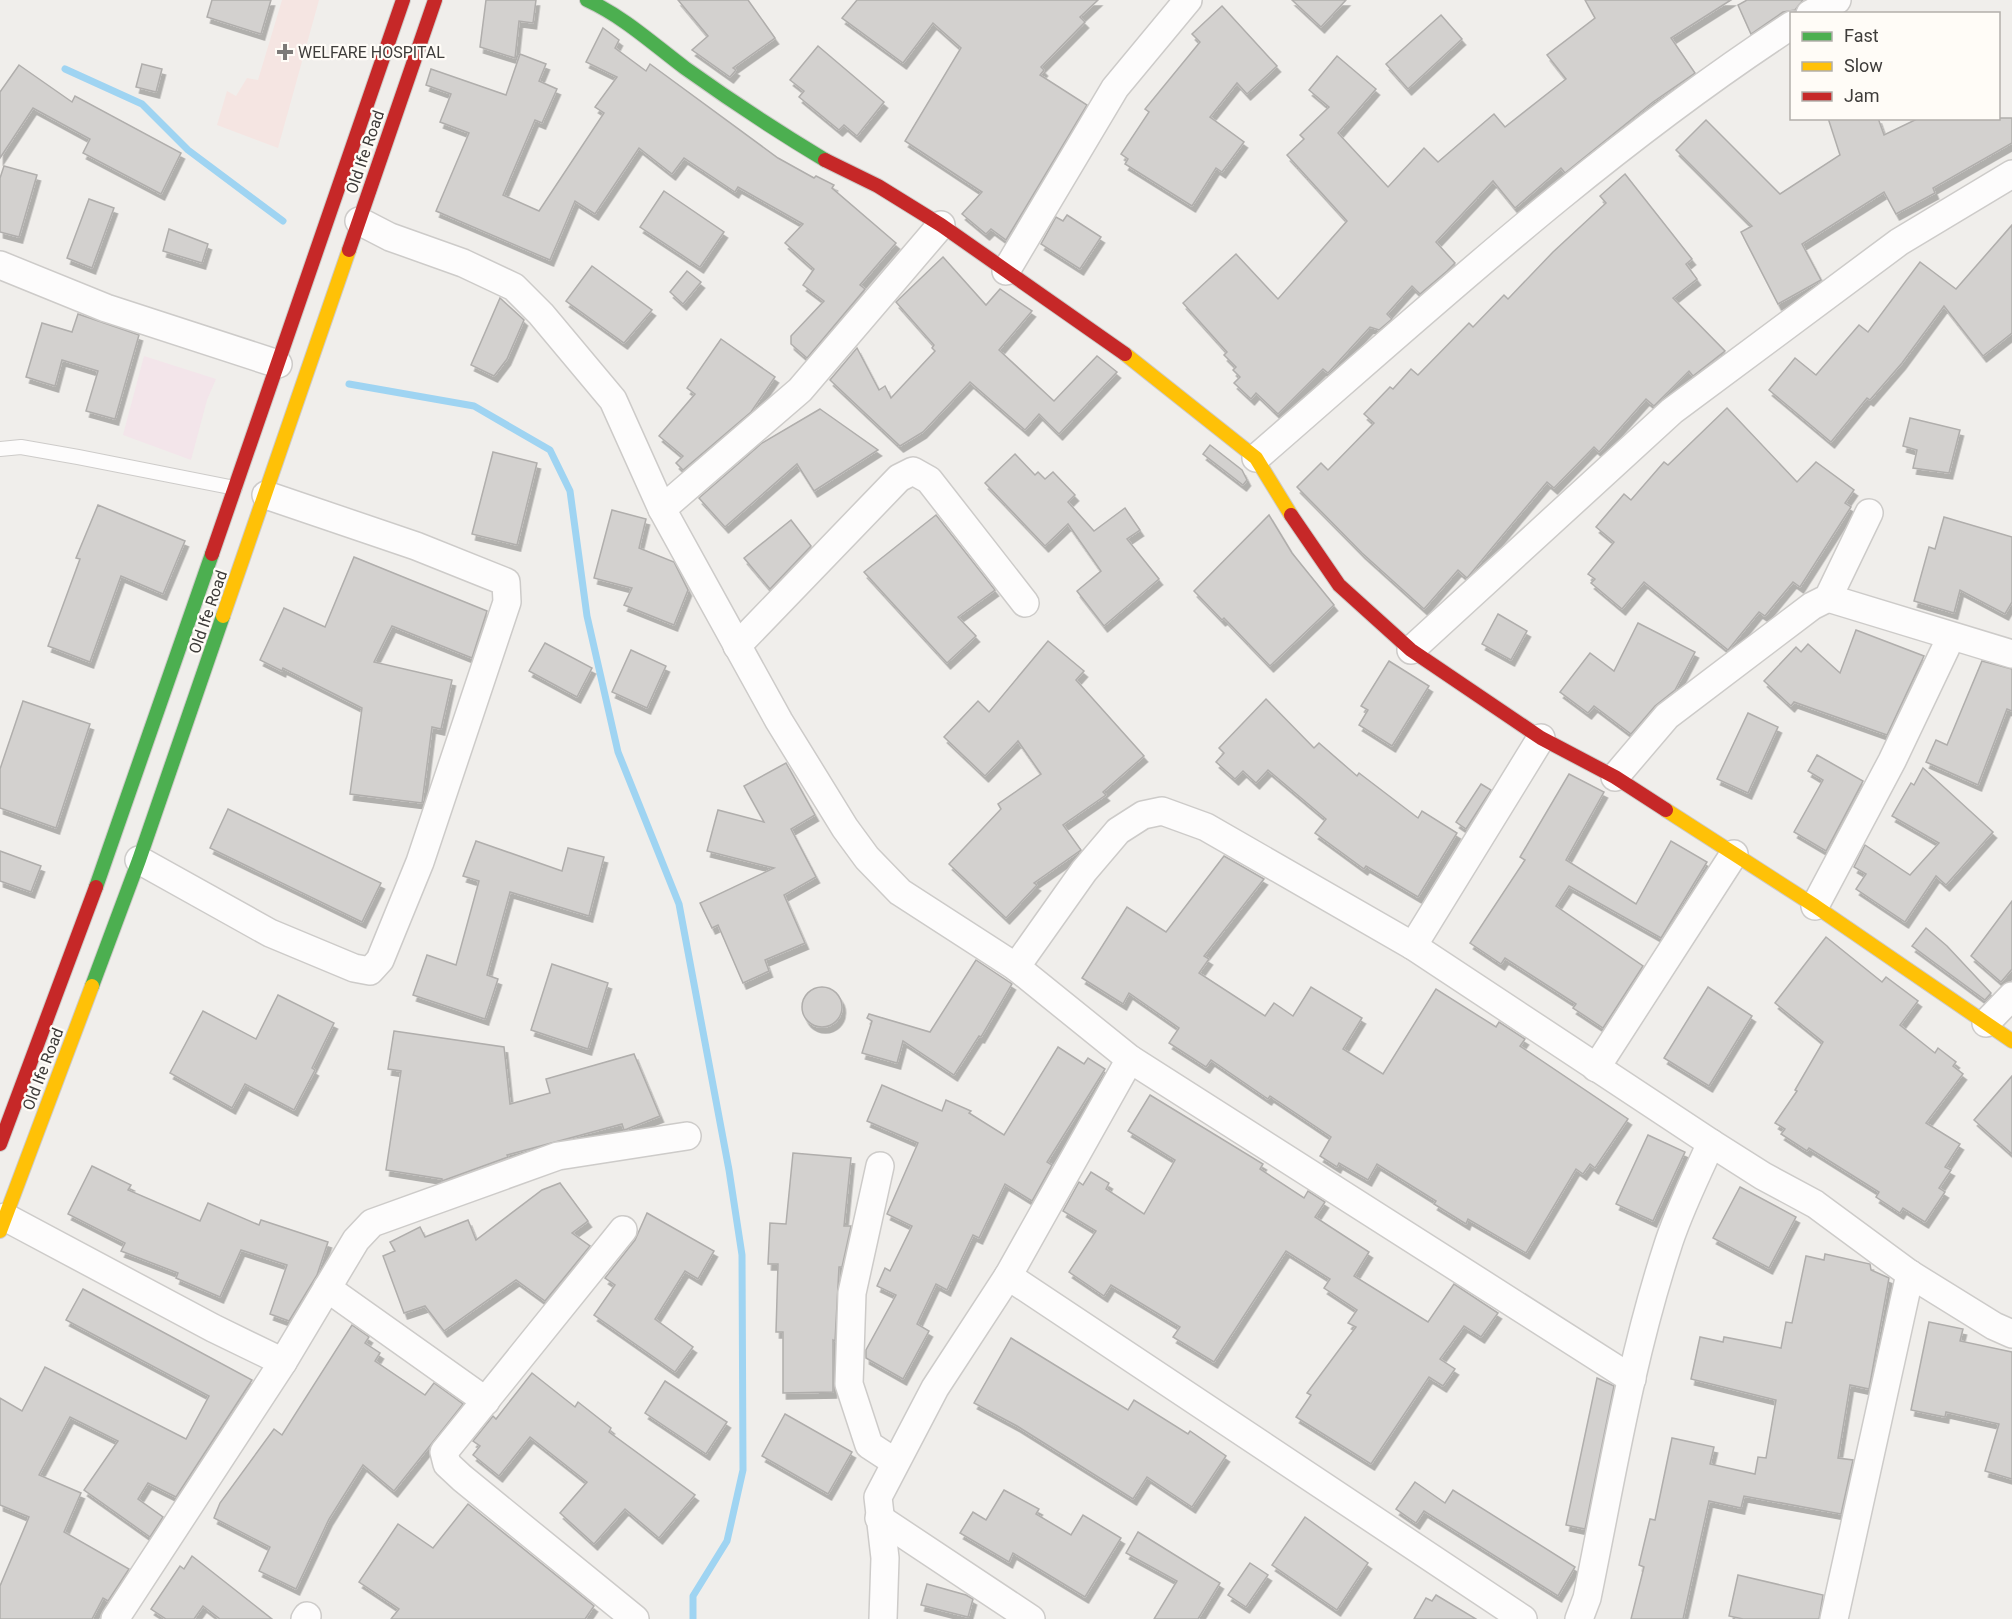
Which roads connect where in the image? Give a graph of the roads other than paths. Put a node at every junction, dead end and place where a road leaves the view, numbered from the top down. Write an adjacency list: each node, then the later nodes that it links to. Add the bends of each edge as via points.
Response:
1 (403, 0): 6 (main road, Old Ife Road)
2 (435, 0): 6 (main road, Old Ife Road)
3 (587, 0): 9 (main road, via 614,12 763,123)
4 (1188, 0): 11 (street, via 1115,88)
5 (1790, 25): 14 (street, via 1728,67 1556,200)
6 (402, 48): 8 (main road, Old Ife Road); 12 (main road, Old Ife Road)
7 (2012, 174): 23 (street, via 1899,242 1672,411)
8 (358, 220): 16 (main road, Old Ife Road); 17 (street, via 514,287 613,400)
9 (941, 225): 11 (main road); 17 (street, via 800,390)
10 (0, 265): 12 (street, via 117,312)
11 (1006, 271): 14 (main road, via 1108,342)
12 (278, 364): 15 (main road, Old Ife Road)
13 (0, 449): 15 (lane, via 21,447)
14 (1256, 458): 23 (main road, via 1307,542 1339,585)
15 (235, 488): 34 (main road, Old Ife Road, via 110,851)
16 (266, 495): 28 (main road, Old Ife Road); 28 (street, via 416,546 506,582 507,602 420,862 380,960 370,971 270,933)
17 (662, 509): 22 (street)
18 (1869, 513): 19 (street)
19 (1828, 598): 21 (street); 26 (street, via 1812,606 1667,716)
20 (1025, 603): 22 (street, via 929,480 913,471 899,478)
21 (1951, 637): 24 (street); 29 (street, via 1892,761)
22 (737, 646): 31 (street, via 827,800 867,858 900,892)
23 (1411, 650): 25 (main road)
24 (2012, 654)
25 (1541, 738): 26 (main road); 30 (street)
26 (1615, 777): 27 (main road)
27 (1734, 854): 29 (main road); 37 (street)
28 (139, 860): 34 (main road, Old Ife Road)
29 (1815, 906): 33 (main road)
30 (1413, 946): 31 (street, via 1206,827 1162,811 1143,815 1118,831 1084,871); 37 (street)
31 (1016, 967): 36 (street)
32 (2012, 996): 33 (street)
33 (1986, 1023): 35 (main road)
34 (57, 1036): 40 (main road, Old Ife Road); 42 (main road, Old Ife Road)
35 (2012, 1041)
36 (1130, 1059): 45 (street); 49 (street)
37 (1596, 1068): 39 (street)
38 (687, 1136): 46 (street, via 558,1156 372,1223 356,1239)
39 (1710, 1143): 44 (street, via 1815,1204); 49 (street, via 1668,1245)
40 (0, 1144)
41 (880, 1166): 51 (street, via 852,1293 849,1384 868,1445)
42 (3, 1224): 48 (street)
43 (623, 1230): 50 (street)
44 (1910, 1274): 47 (street); 59 (street)
45 (1008, 1276): 51 (street, via 934,1388); 57 (street)
46 (327, 1288): 48 (street); 50 (street)
47 (2012, 1334)
48 (283, 1362): 53 (street)
49 (1632, 1379): 58 (street, via 1587,1598)
50 (486, 1401): 54 (street, via 444,1452 447,1464)
51 (895, 1462): 52 (street, via 878,1497)
52 (879, 1518): 55 (street, via 885,1558); 56 (street)
53 (115, 1619)
54 (635, 1619)
55 (883, 1619)
56 (1031, 1619)
57 (1523, 1619)
58 (1579, 1619)
59 (1834, 1619)

